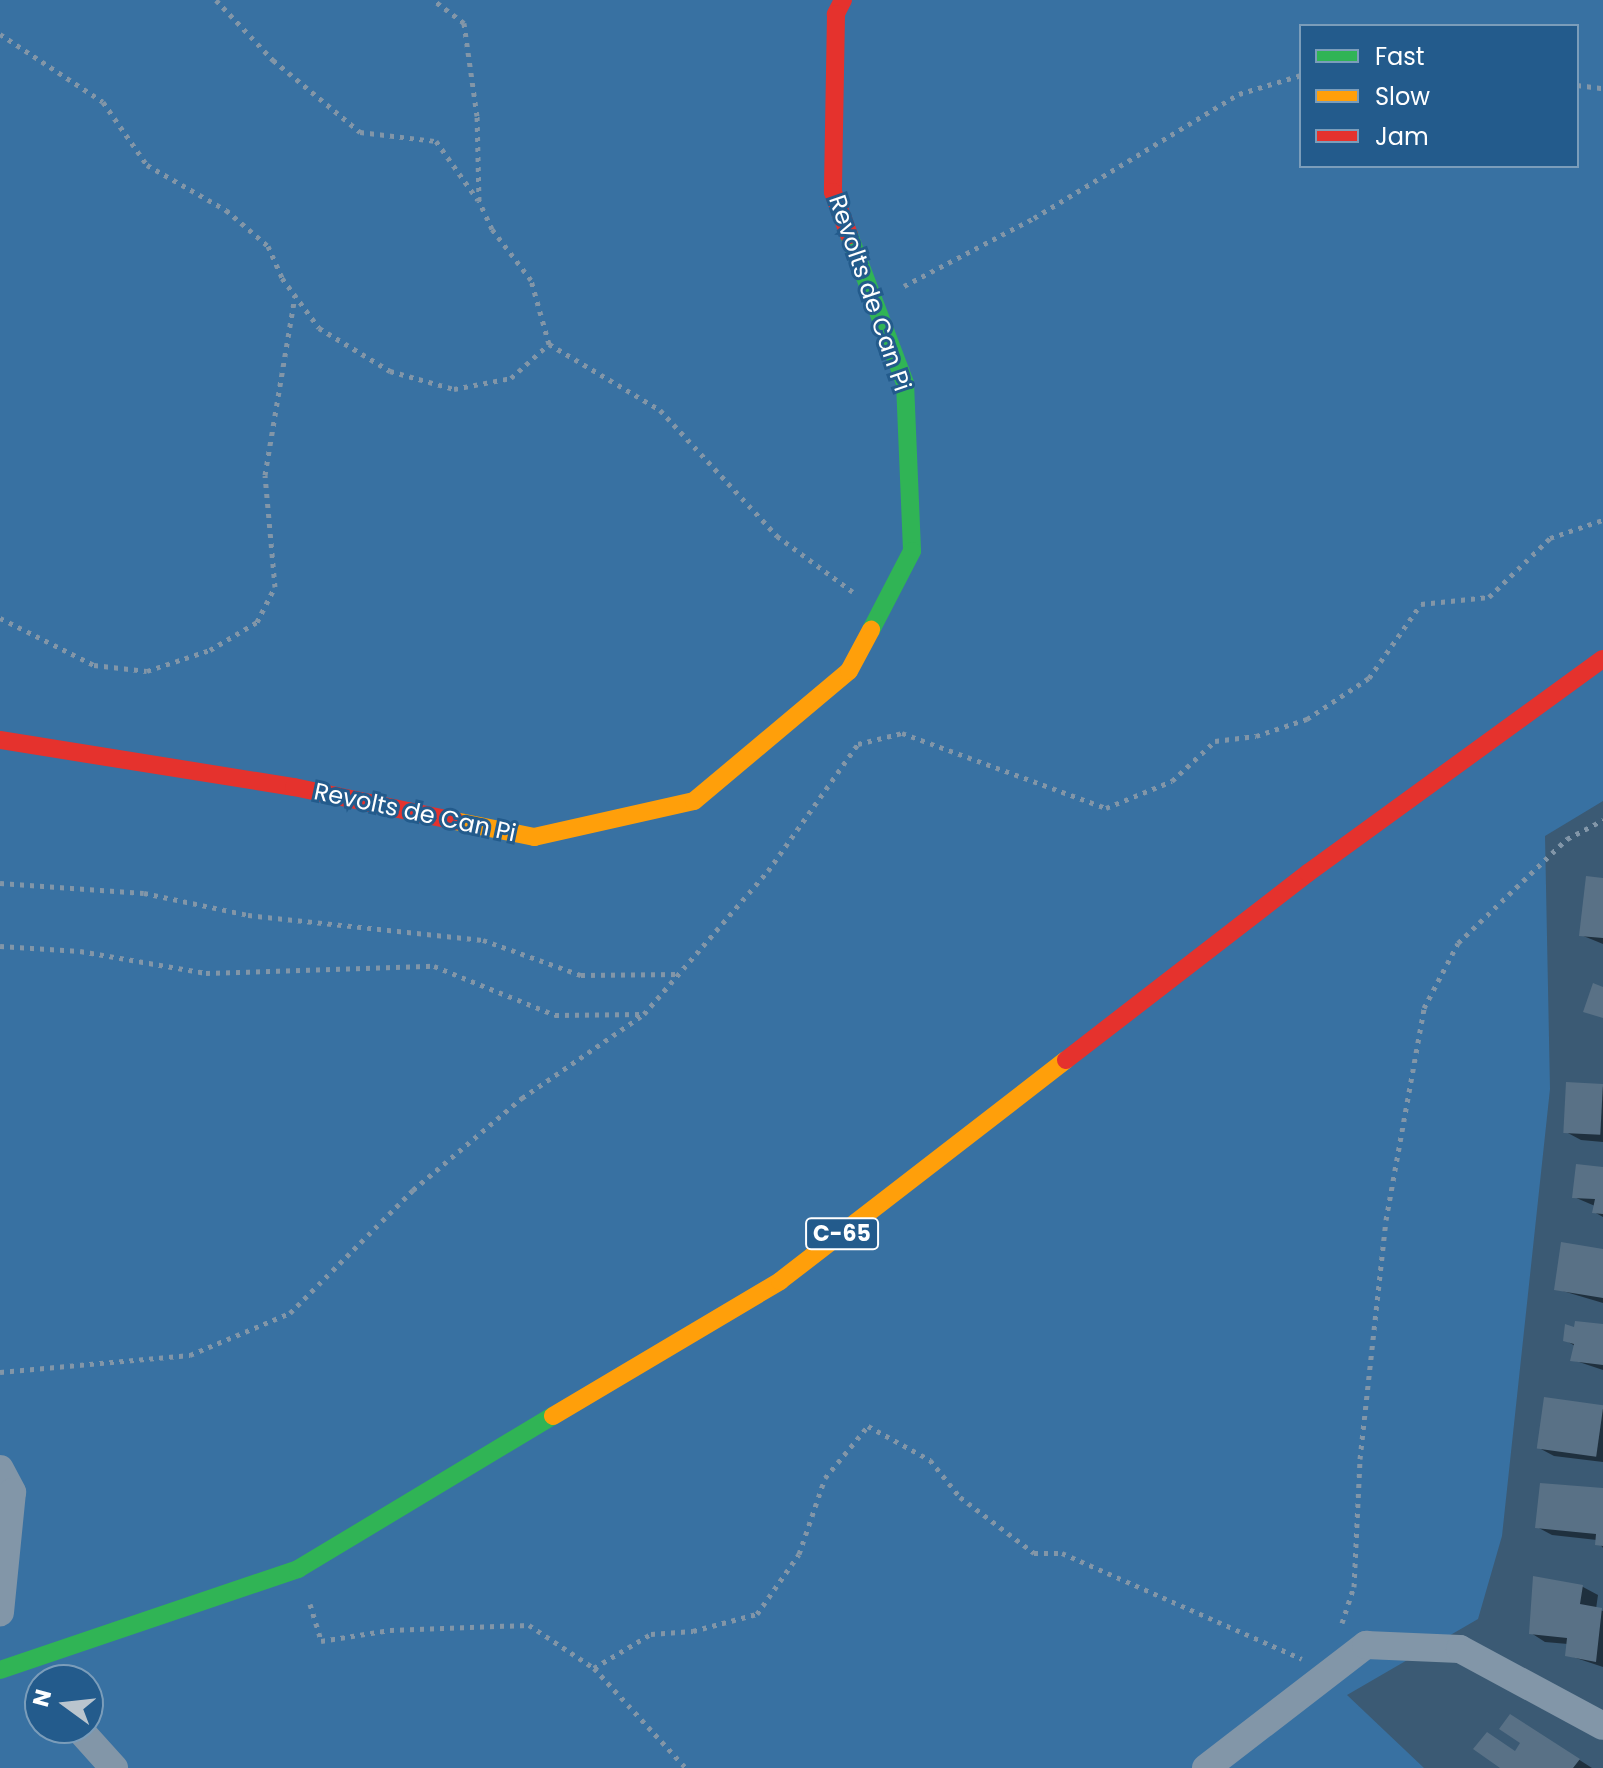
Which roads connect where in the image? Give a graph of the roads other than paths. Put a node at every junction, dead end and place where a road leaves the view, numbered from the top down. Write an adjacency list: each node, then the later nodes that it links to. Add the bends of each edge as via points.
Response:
1 (843, 0): 3 (main road, Revolts de Can Pi, via 836,14 833,192 905,383 912,551 849,671 694,801 534,837 294,787)
2 (1603, 659): 6 (main road, C-65, via 1308,873 780,1281 298,1569)
3 (0, 740)
4 (0, 1469): 5 (street, via 12,1492)
5 (0, 1612)
6 (10, 1667)
7 (1603, 1726): 10 (street, via 1460,1649 1366,1645)
8 (92, 1744): 9 (street)
9 (114, 1768)
10 (1206, 1768)

